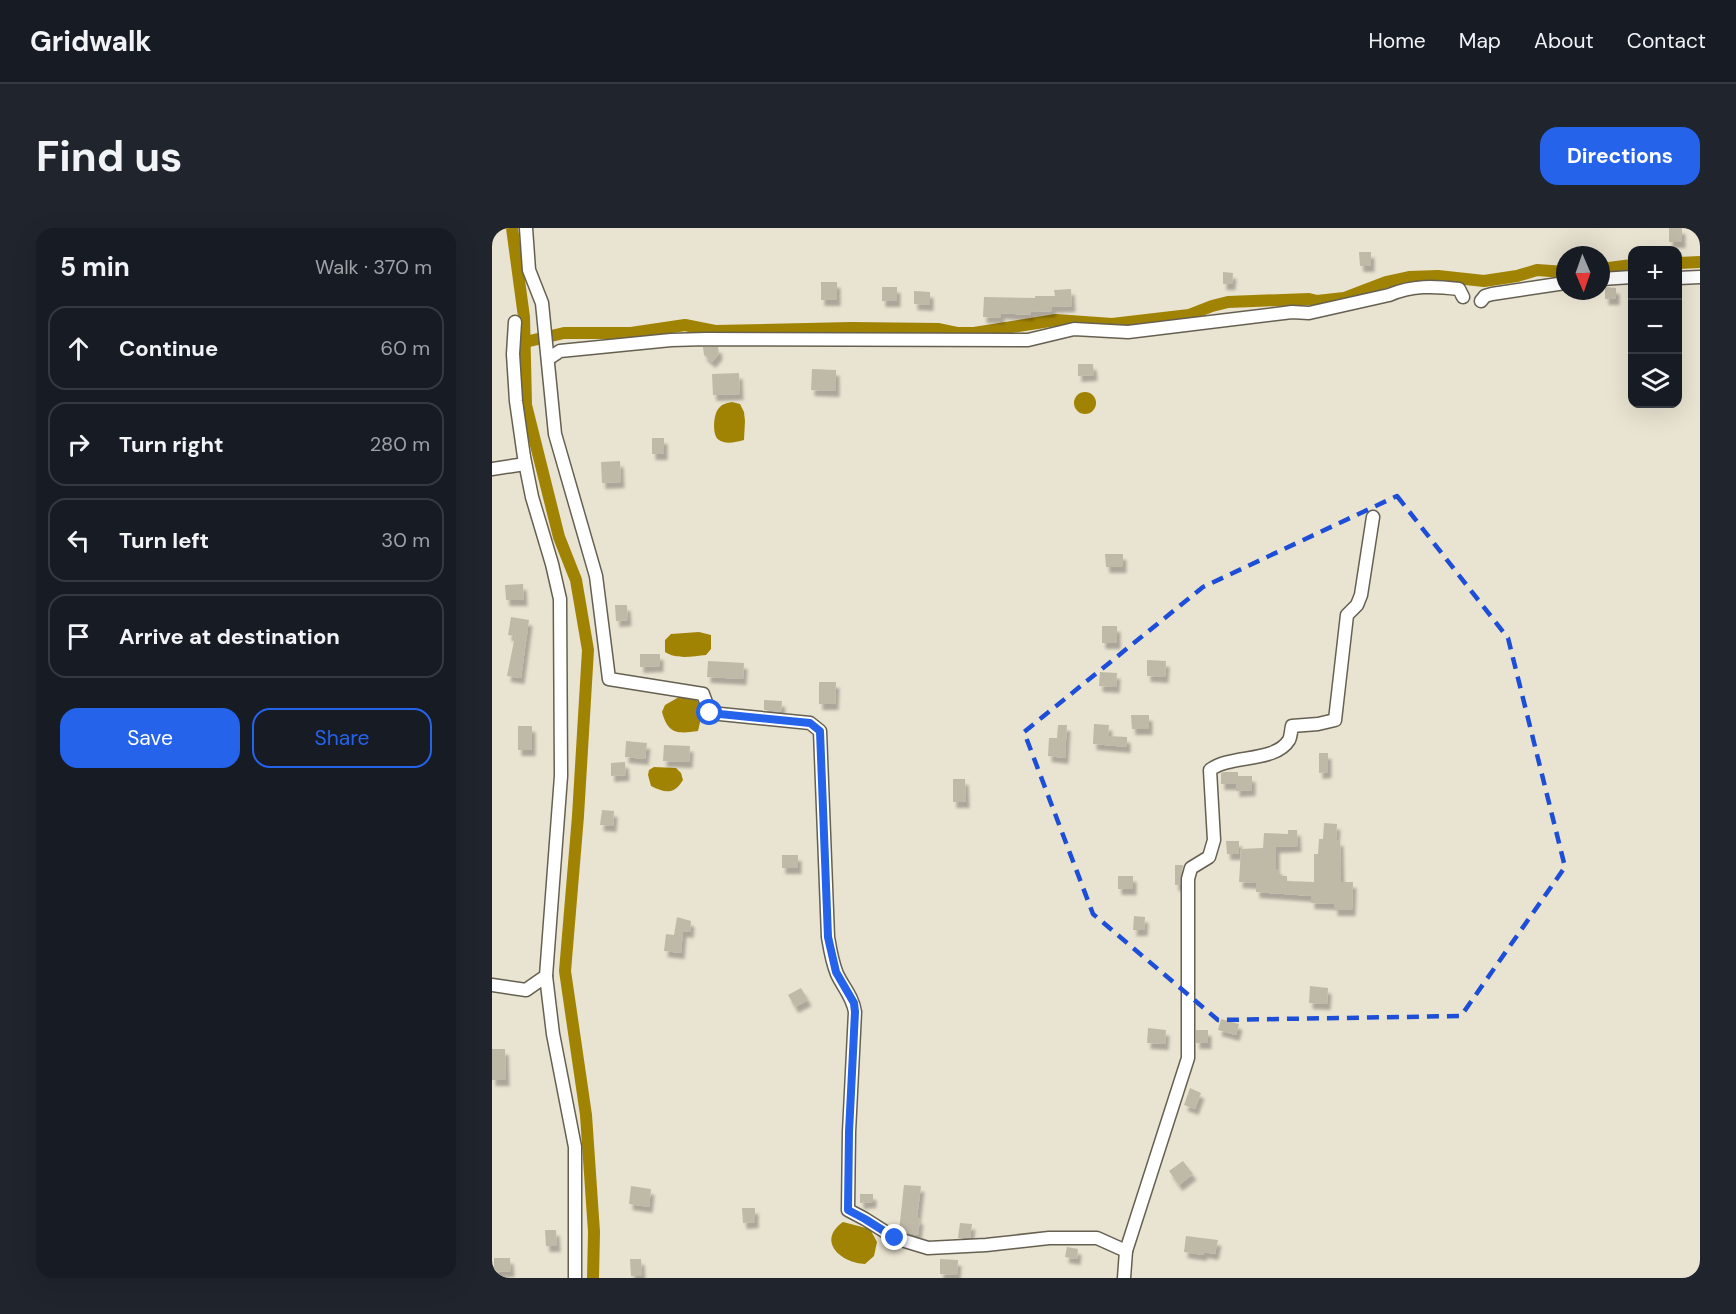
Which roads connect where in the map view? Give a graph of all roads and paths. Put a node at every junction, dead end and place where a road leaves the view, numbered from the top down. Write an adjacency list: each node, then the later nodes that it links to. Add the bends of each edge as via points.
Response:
1 (526, 228): 10 (street, via 529,270 542,303)
2 (1628, 277): 4 (street)
3 (1700, 277): 5 (street)
4 (1610, 278)
5 (1682, 278)
6 (1556, 284): 8 (street, via 1492,294)
7 (1463, 297): 10 (street, via 1459,290 1431,286 1309,313 1128,333 1074,329 1028,340 671,340 560,351)
8 (1480, 301)
9 (515, 322): 11 (street, via 515,390)
10 (548, 359): 16 (street, via 555,434 596,576 609,679 703,694 710,713 810,723 820,731 828,937 836,972 855,1012 848,1210 895,1238 928,1248 1097,1238)
11 (525, 464): 12 (street); 14 (street, via 560,599 561,776)
12 (492, 469)
13 (1373, 517): 16 (street, via 1361,595 1347,615 1335,720 1292,726 1288,741 1275,751 1210,770 1214,840 1209,857 1191,868 1188,879 1188,1058)
14 (546, 976): 15 (street, via 526,990); 17 (street, via 575,1147)
15 (492, 985)
16 (1126, 1251): 18 (street)
17 (575, 1278)
18 (1124, 1278)

